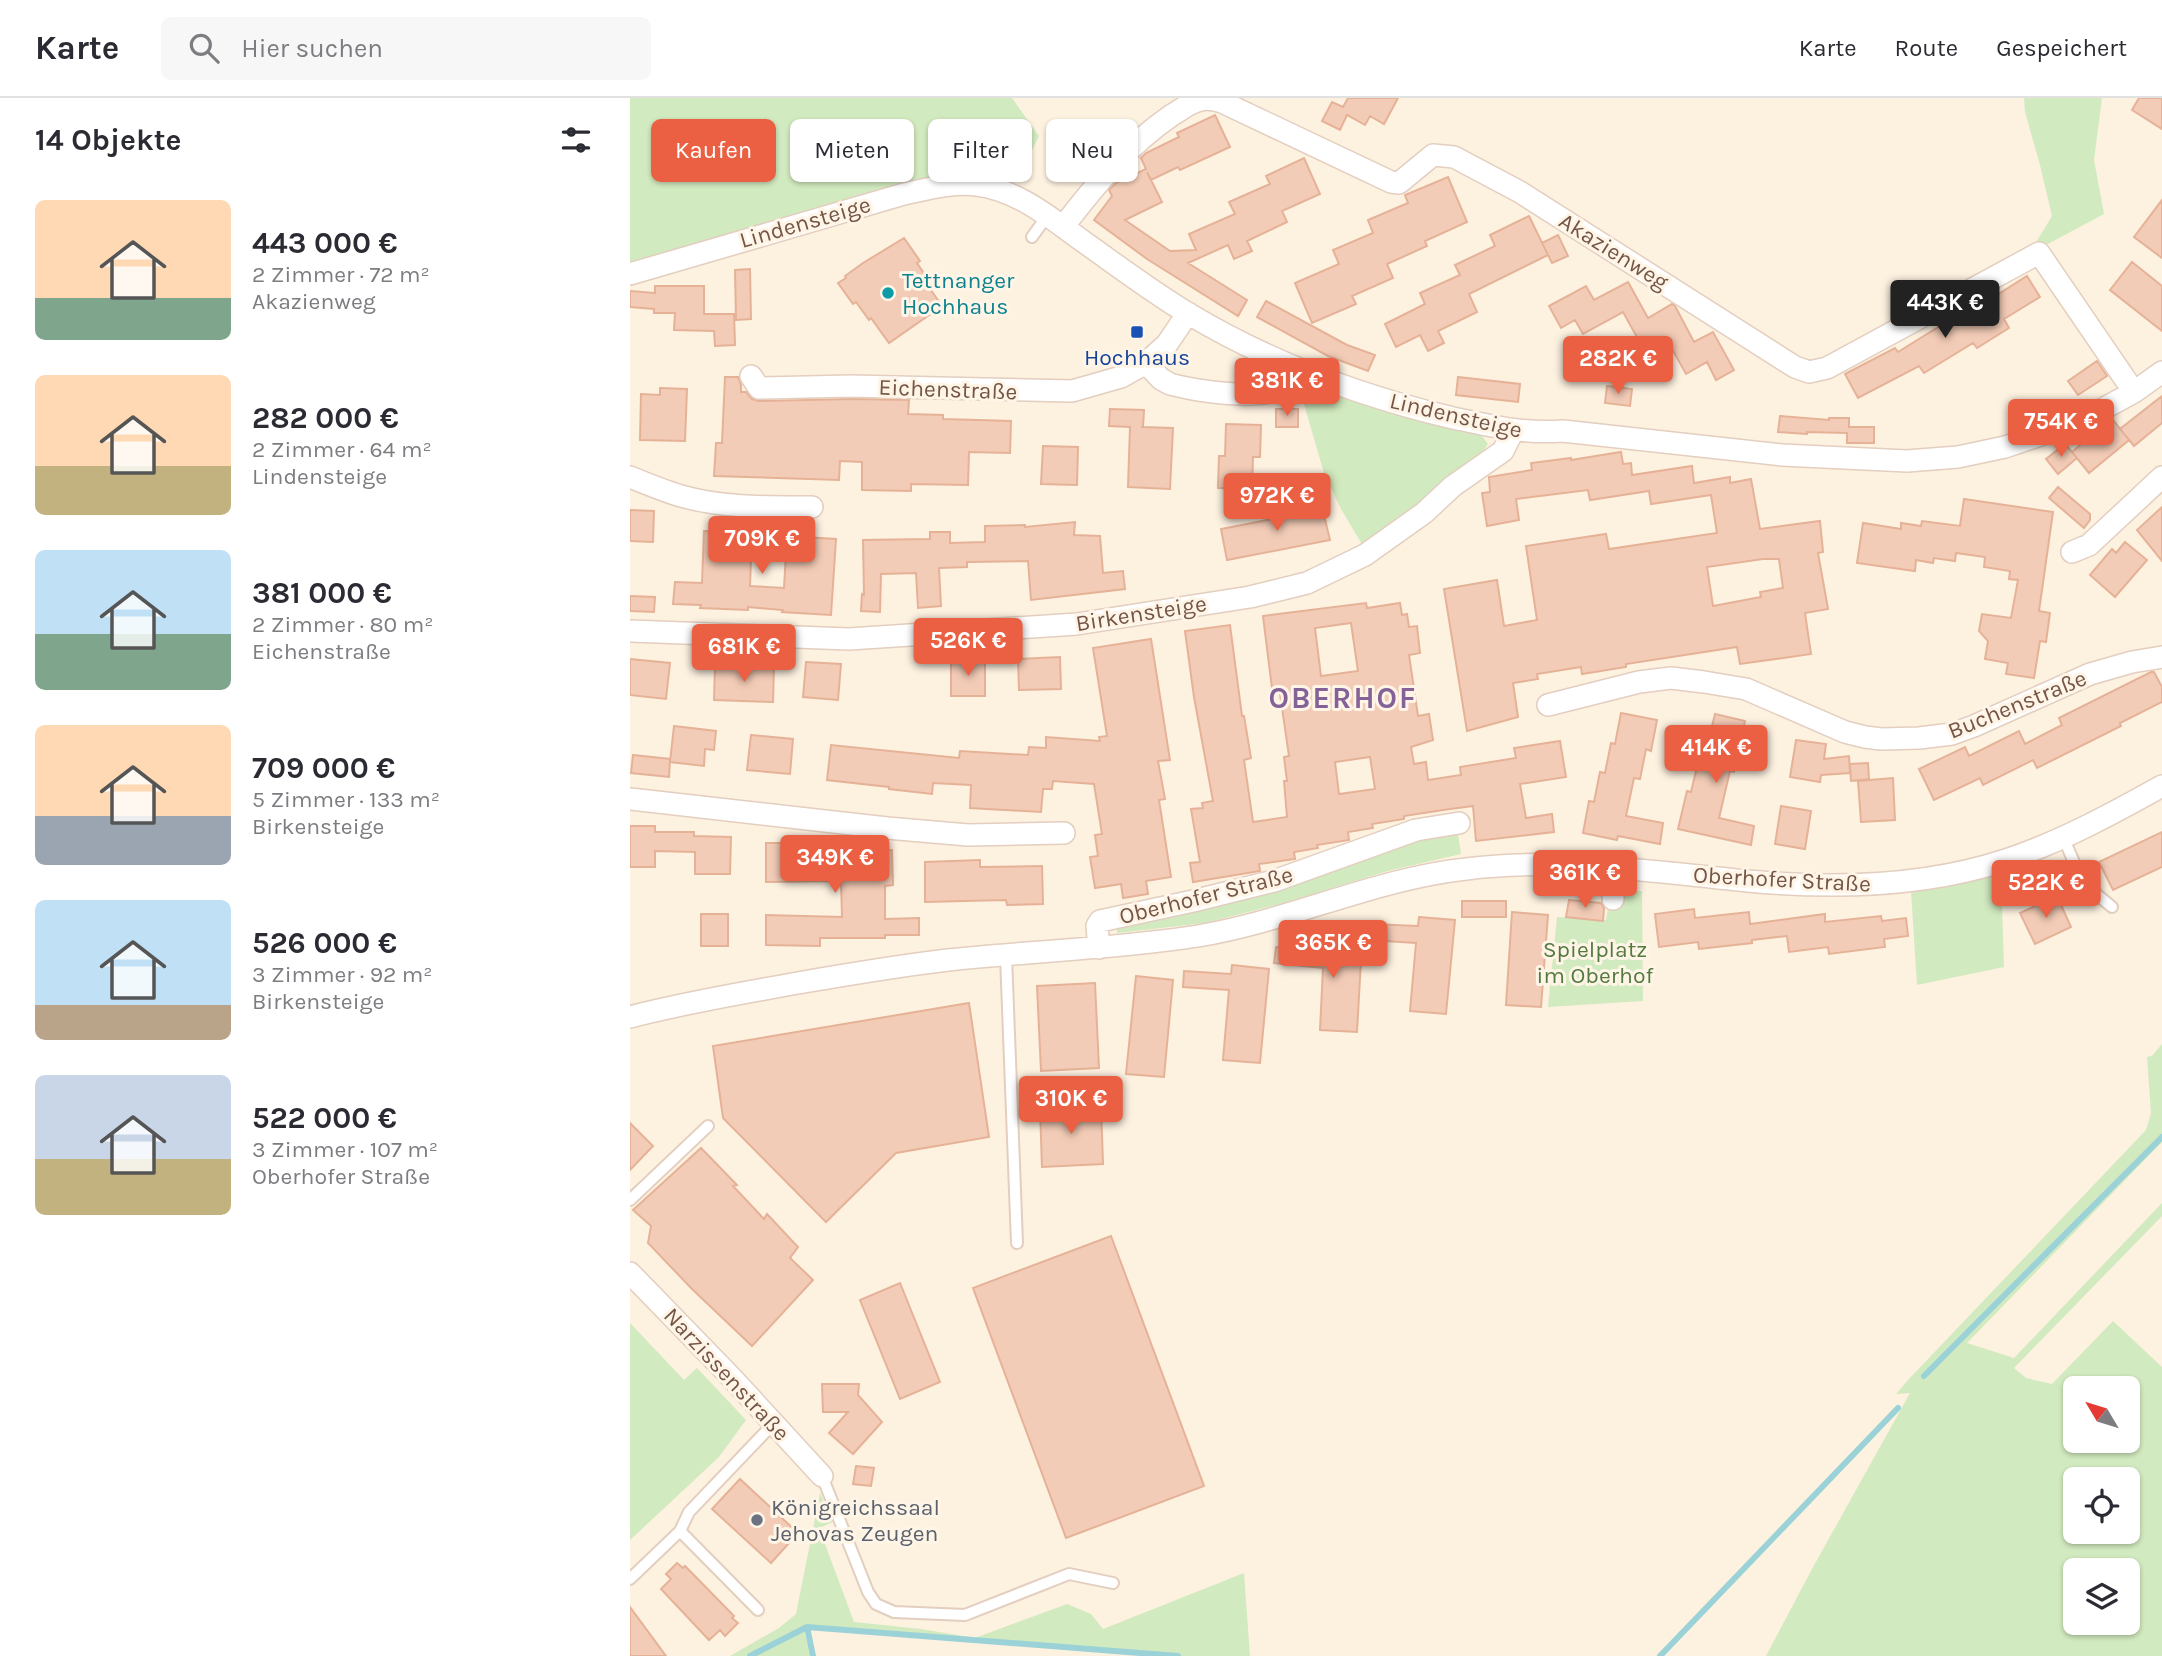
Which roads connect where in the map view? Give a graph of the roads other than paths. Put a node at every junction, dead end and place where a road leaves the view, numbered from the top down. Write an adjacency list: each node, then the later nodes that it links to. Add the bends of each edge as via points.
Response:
1 (1055, 222): 2 (lane); 3 (street, Lindensteige, via 1001,191 977,185 940,187); 4 (street, Lindensteige); 9 (street, Akazienweg, via 1088,195 1147,133 1186,106 1211,99 1391,182 1399,183 1433,155 1454,157 1520,192 1795,367 1810,372 1827,368 2039,253)
2 (1032, 237)
3 (630, 274)
4 (1188, 313): 5 (street, Eichenstraße, via 1167,344); 6 (street, Lindensteige)
5 (1146, 363): 6 (street, via 1170,384 1238,393 1286,389); 8 (street, Eichenstraße, via 1107,382 1051,392 759,388)
6 (1303, 372): 10 (street, Lindensteige, via 1409,407)
7 (2162, 372): 9 (street, Lindensteige)
8 (751, 376)
9 (2134, 392): 10 (street, Lindensteige, via 2079,422 2005,447 1906,461 1782,455 1563,431)
10 (1513, 431): 15 (street, Birkensteige, via 1503,451 1366,555 1307,583 1250,597 1077,624 849,639)
11 (630, 477): 13 (street, via 698,500)
12 (2162, 477): 14 (street, via 2089,545)
13 (812, 508)
14 (2072, 552)
15 (630, 631)
16 (2162, 657): 17 (street, Buchenstraße, via 2090,674 1952,734 1919,738 1865,737 1746,690 1671,678)
17 (1548, 705)
18 (2162, 786): 22 (street, Oberhofer Straße)
19 (630, 799): 21 (street, via 928,832)
20 (1459, 824): 24 (street, Oberhofer Straße, via 1416,830 1274,881 1100,921)
21 (1064, 833)
22 (2063, 837): 23 (lane, via 2083,883); 24 (street, Oberhofer Straße, via 2001,862 1877,883 1816,885 1564,866 1465,869 1371,890 1248,926)
23 (2112, 907)
24 (1099, 948): 25 (street, Oberhofer Straße)
25 (1006, 956): 26 (street, Oberhofer Straße, via 877,970); 29 (lane)
26 (630, 1017)
27 (708, 1125): 28 (lane)
28 (630, 1200)
29 (1017, 1243)
30 (630, 1273): 31 (street, Narzissenstraße)
31 (774, 1423): 32 (street, Narzissenstraße); 33 (lane, via 689,1512)
32 (822, 1476): 35 (lane, via 868,1592 877,1604 894,1612 965,1615 1069,1574)
33 (680, 1531): 34 (lane); 36 (lane)
34 (630, 1579)
35 (1113, 1583)
36 (758, 1610)

